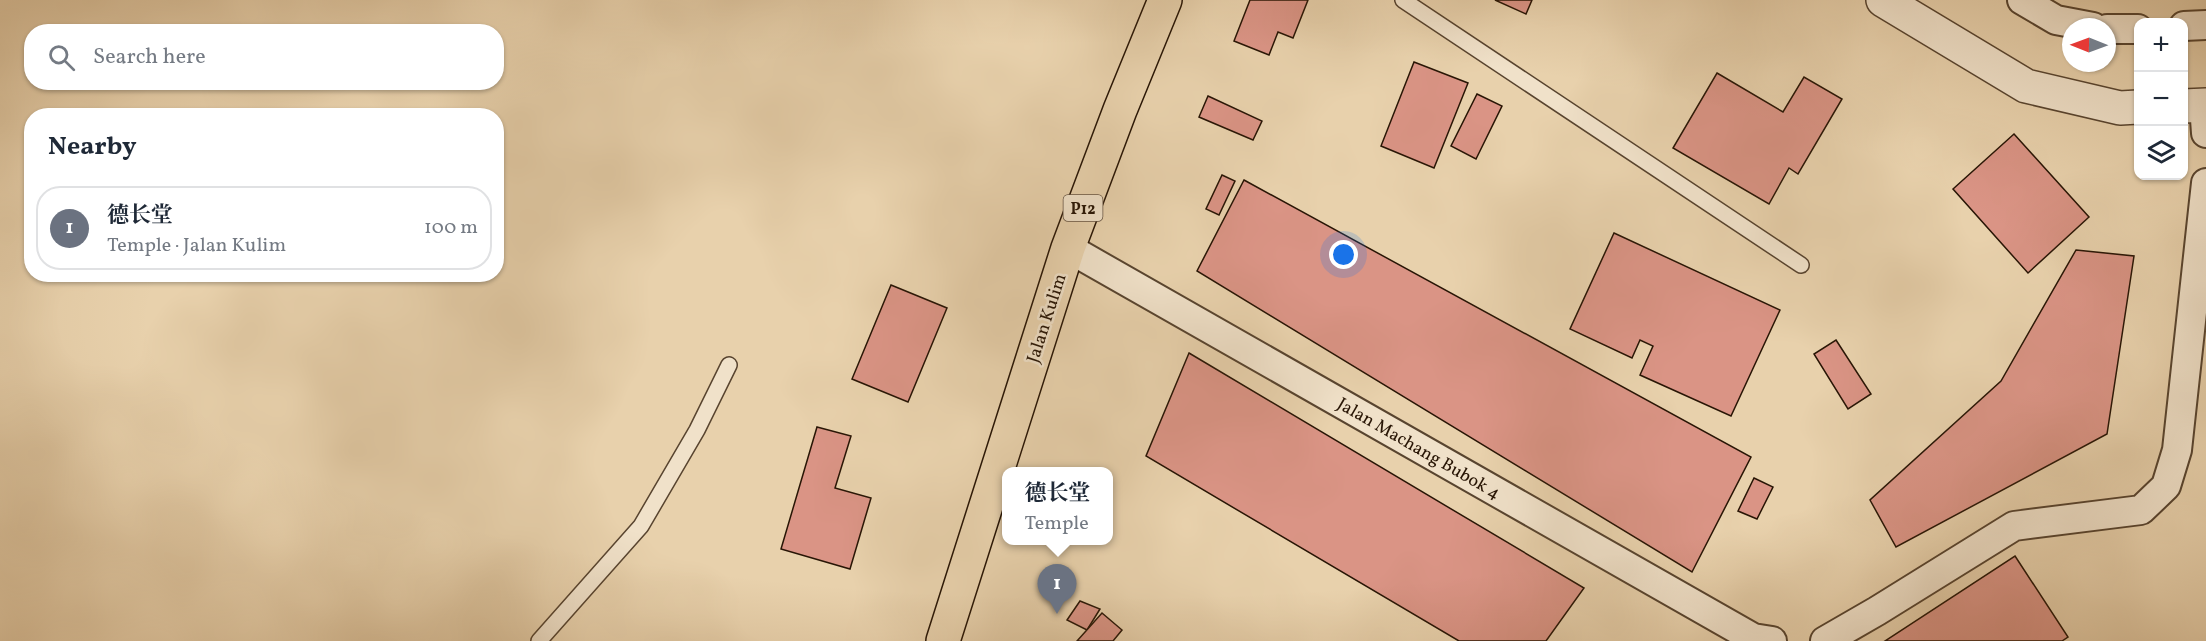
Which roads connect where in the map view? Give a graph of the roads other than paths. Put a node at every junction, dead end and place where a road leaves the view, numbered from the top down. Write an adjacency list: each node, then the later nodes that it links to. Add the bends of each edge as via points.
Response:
1 (1165, 0): 13 (main road, Jalan Kulim / P12)
2 (1403, 0): 14 (lane)
3 (1883, 0): 11 (street, via 2026,86 2120,108)
4 (2022, 0): 5 (street)
5 (2058, 10): 6 (street)
6 (2074, 18)
7 (2206, 25): 8 (street)
8 (2188, 26)
9 (2134, 29): 10 (street)
10 (2116, 30)
11 (2134, 107)
12 (2206, 183): 19 (street, via 2176,450 2166,486 2141,510 2014,525)
13 (1068, 248): 17 (main road, Jalan Kulim / P12); 18 (street, Jalan Machang Bubok 4, via 1753,638)
14 (1802, 265)
15 (729, 364): 16 (lane, via 697,430 641,526)
16 (539, 641)
17 (943, 641)
18 (1772, 641)
19 (1826, 641)

